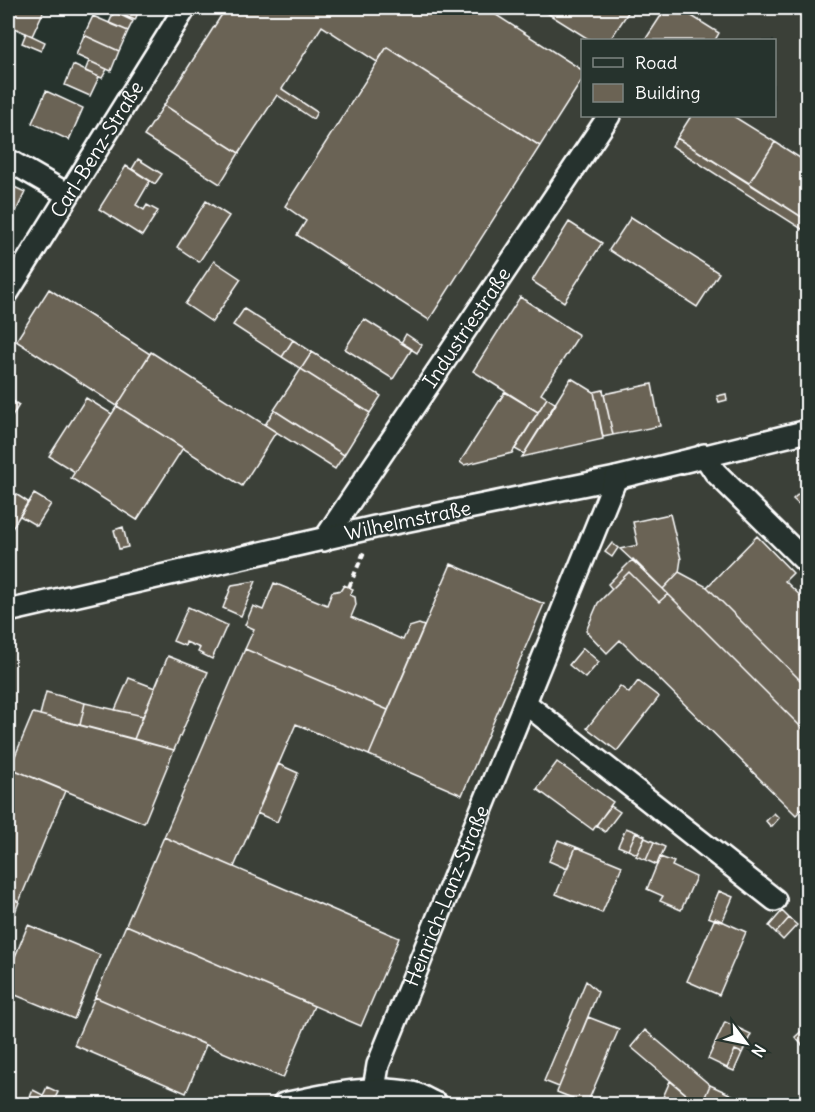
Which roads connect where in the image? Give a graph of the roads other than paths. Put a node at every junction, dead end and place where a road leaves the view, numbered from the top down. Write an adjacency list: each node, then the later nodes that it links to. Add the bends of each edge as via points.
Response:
1 (185, 8): 4 (street, Carl-Benz-Straße)
2 (608, 117): 9 (street, Industriestraße)
3 (8, 160): 4 (street)
4 (67, 194): 5 (street, Carl-Benz-Straße)
5 (8, 292)
6 (807, 431): 7 (street, Wilhelmstraße)
7 (704, 455): 8 (street, Wilhelmstraße); 10 (street, via 715,472)
8 (616, 478): 9 (street, Wilhelmstraße); 12 (street, Heinrich-Lanz-Straße)
9 (324, 540): 11 (street, Wilhelmstraße)
10 (807, 564)
11 (8, 611)
12 (525, 703): 13 (street); 14 (street, Heinrich-Lanz-Straße, via 378,1065)
13 (775, 900)
14 (374, 1089): 15 (street); 16 (street, via 413,1093)
15 (284, 1104)
16 (437, 1104)

